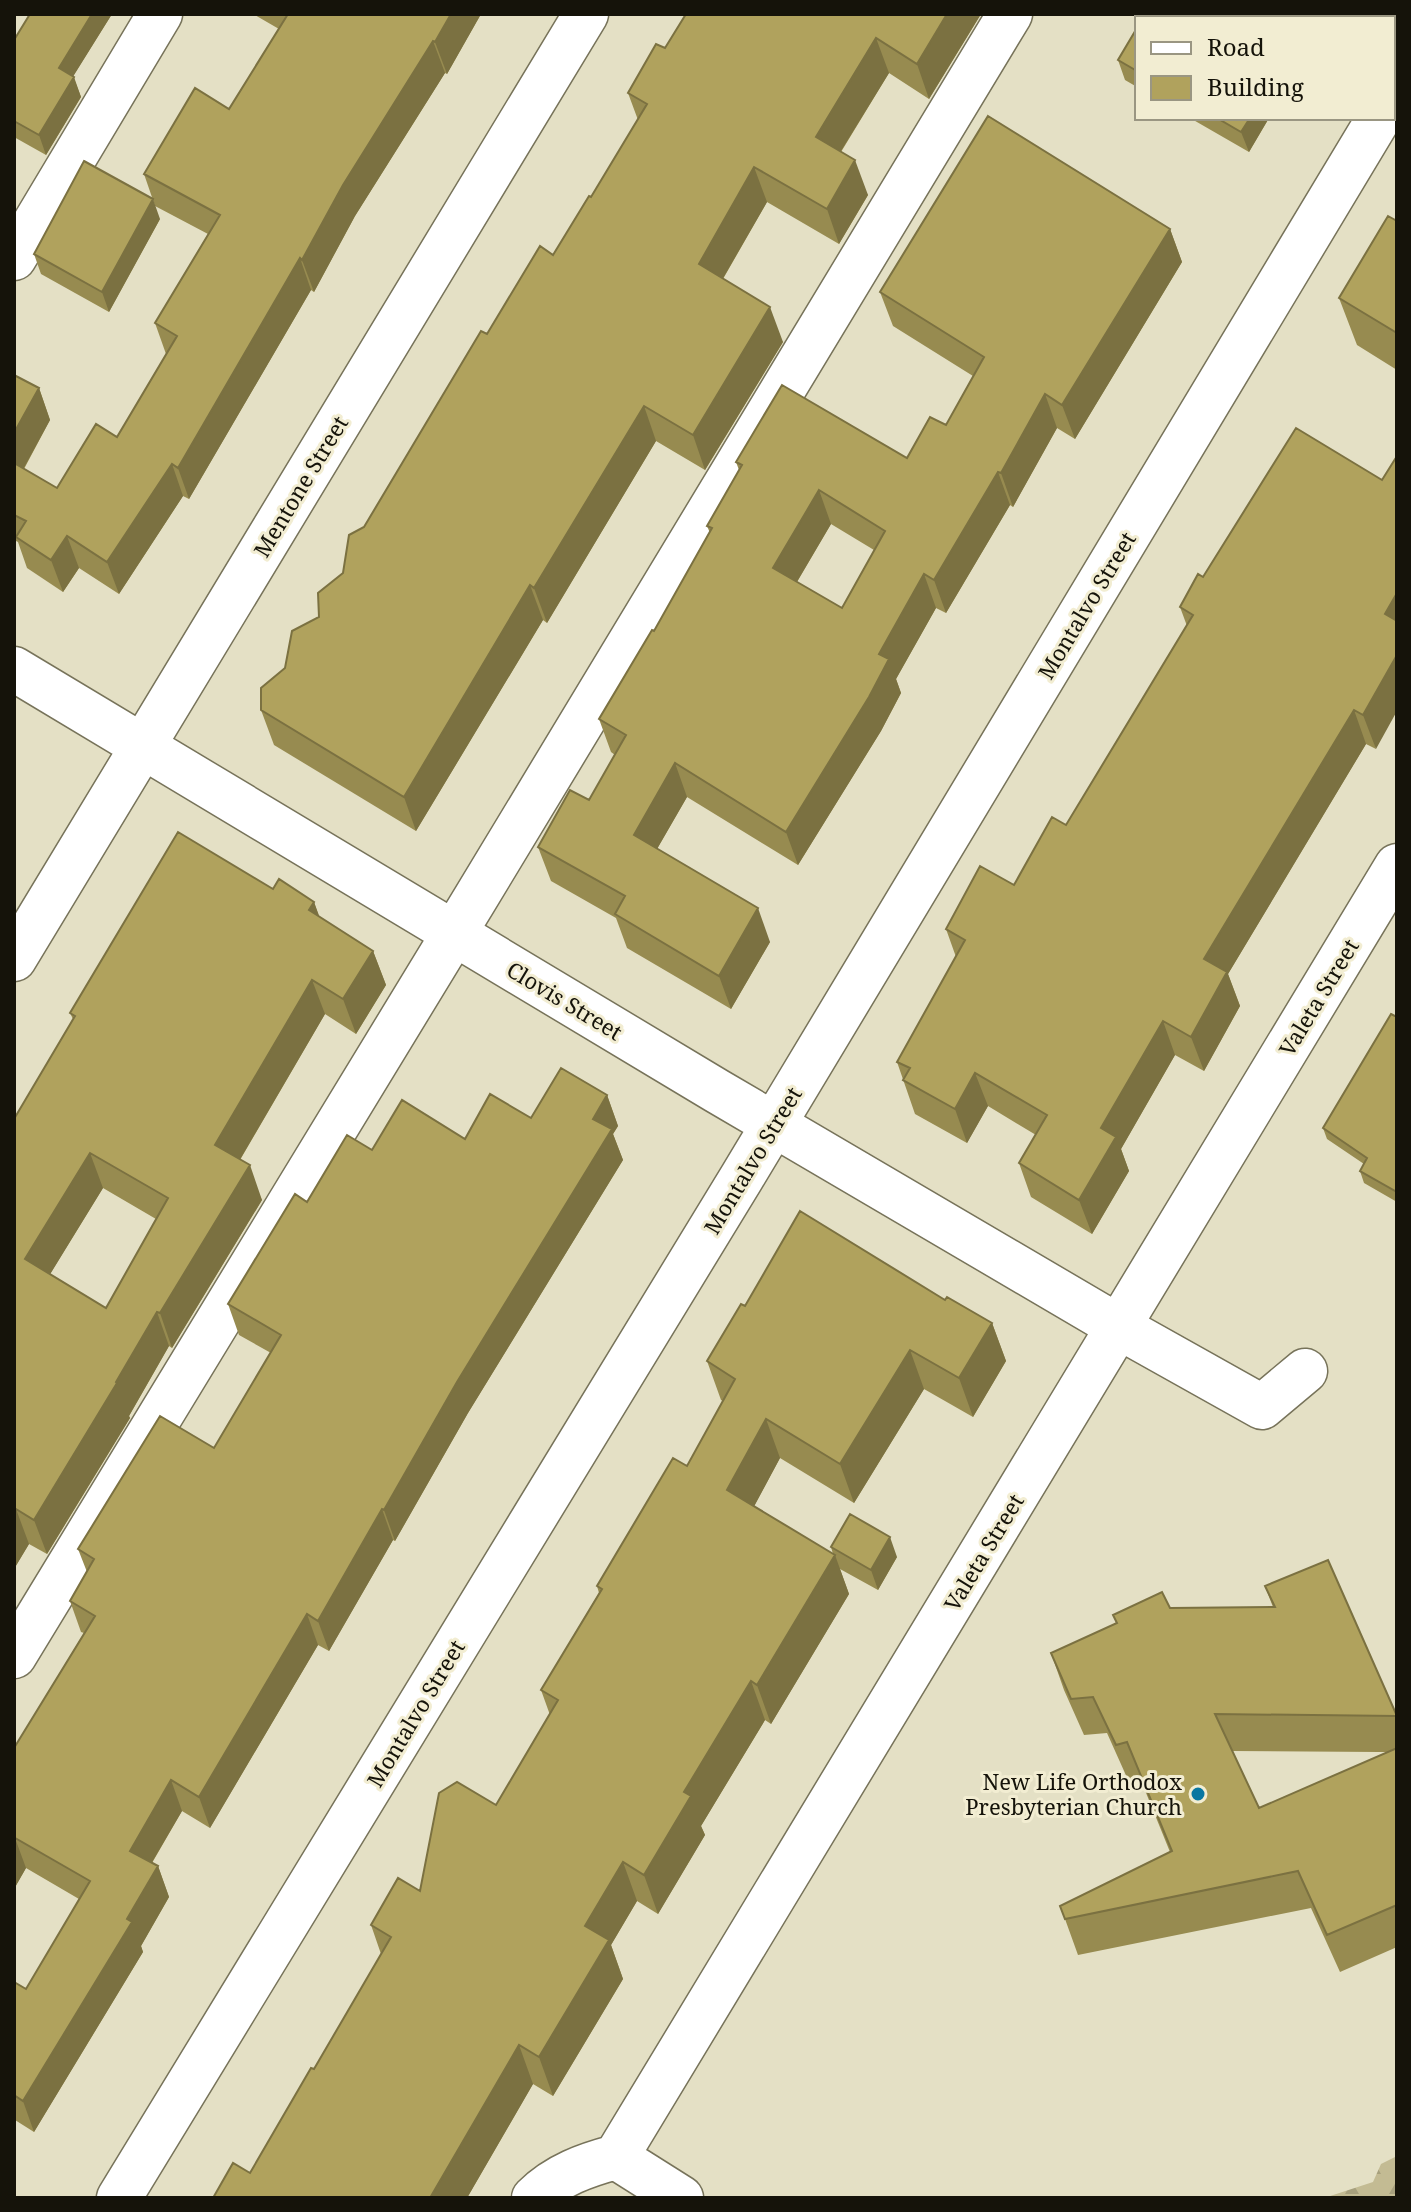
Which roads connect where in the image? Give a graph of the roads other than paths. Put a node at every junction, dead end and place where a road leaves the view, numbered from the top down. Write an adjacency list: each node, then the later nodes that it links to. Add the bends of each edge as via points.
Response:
1 (160, 14): 5 (street)
2 (586, 14): 7 (street, Mentone Street)
3 (1010, 14): 9 (street)
4 (1378, 120): 11 (street, Montalvo Street)
5 (14, 258)
6 (14, 669): 7 (street, Clovis Street)
7 (142, 746): 9 (street, Clovis Street); 10 (street, Mentone Street)
8 (1397, 866): 12 (street, Valeta Street)
9 (454, 934): 11 (street, Clovis Street); 14 (street)
10 (14, 959)
11 (774, 1124): 12 (street, Clovis Street); 16 (street, Montalvo Street)
12 (1119, 1327): 13 (street, Clovis Street, via 1262,1407); 15 (street, Valeta Street)
13 (1305, 1371)
14 (14, 1656)
15 (616, 2157): 17 (street, via 574,2170); 18 (street)
16 (119, 2198)
17 (534, 2198)
18 (681, 2198)

